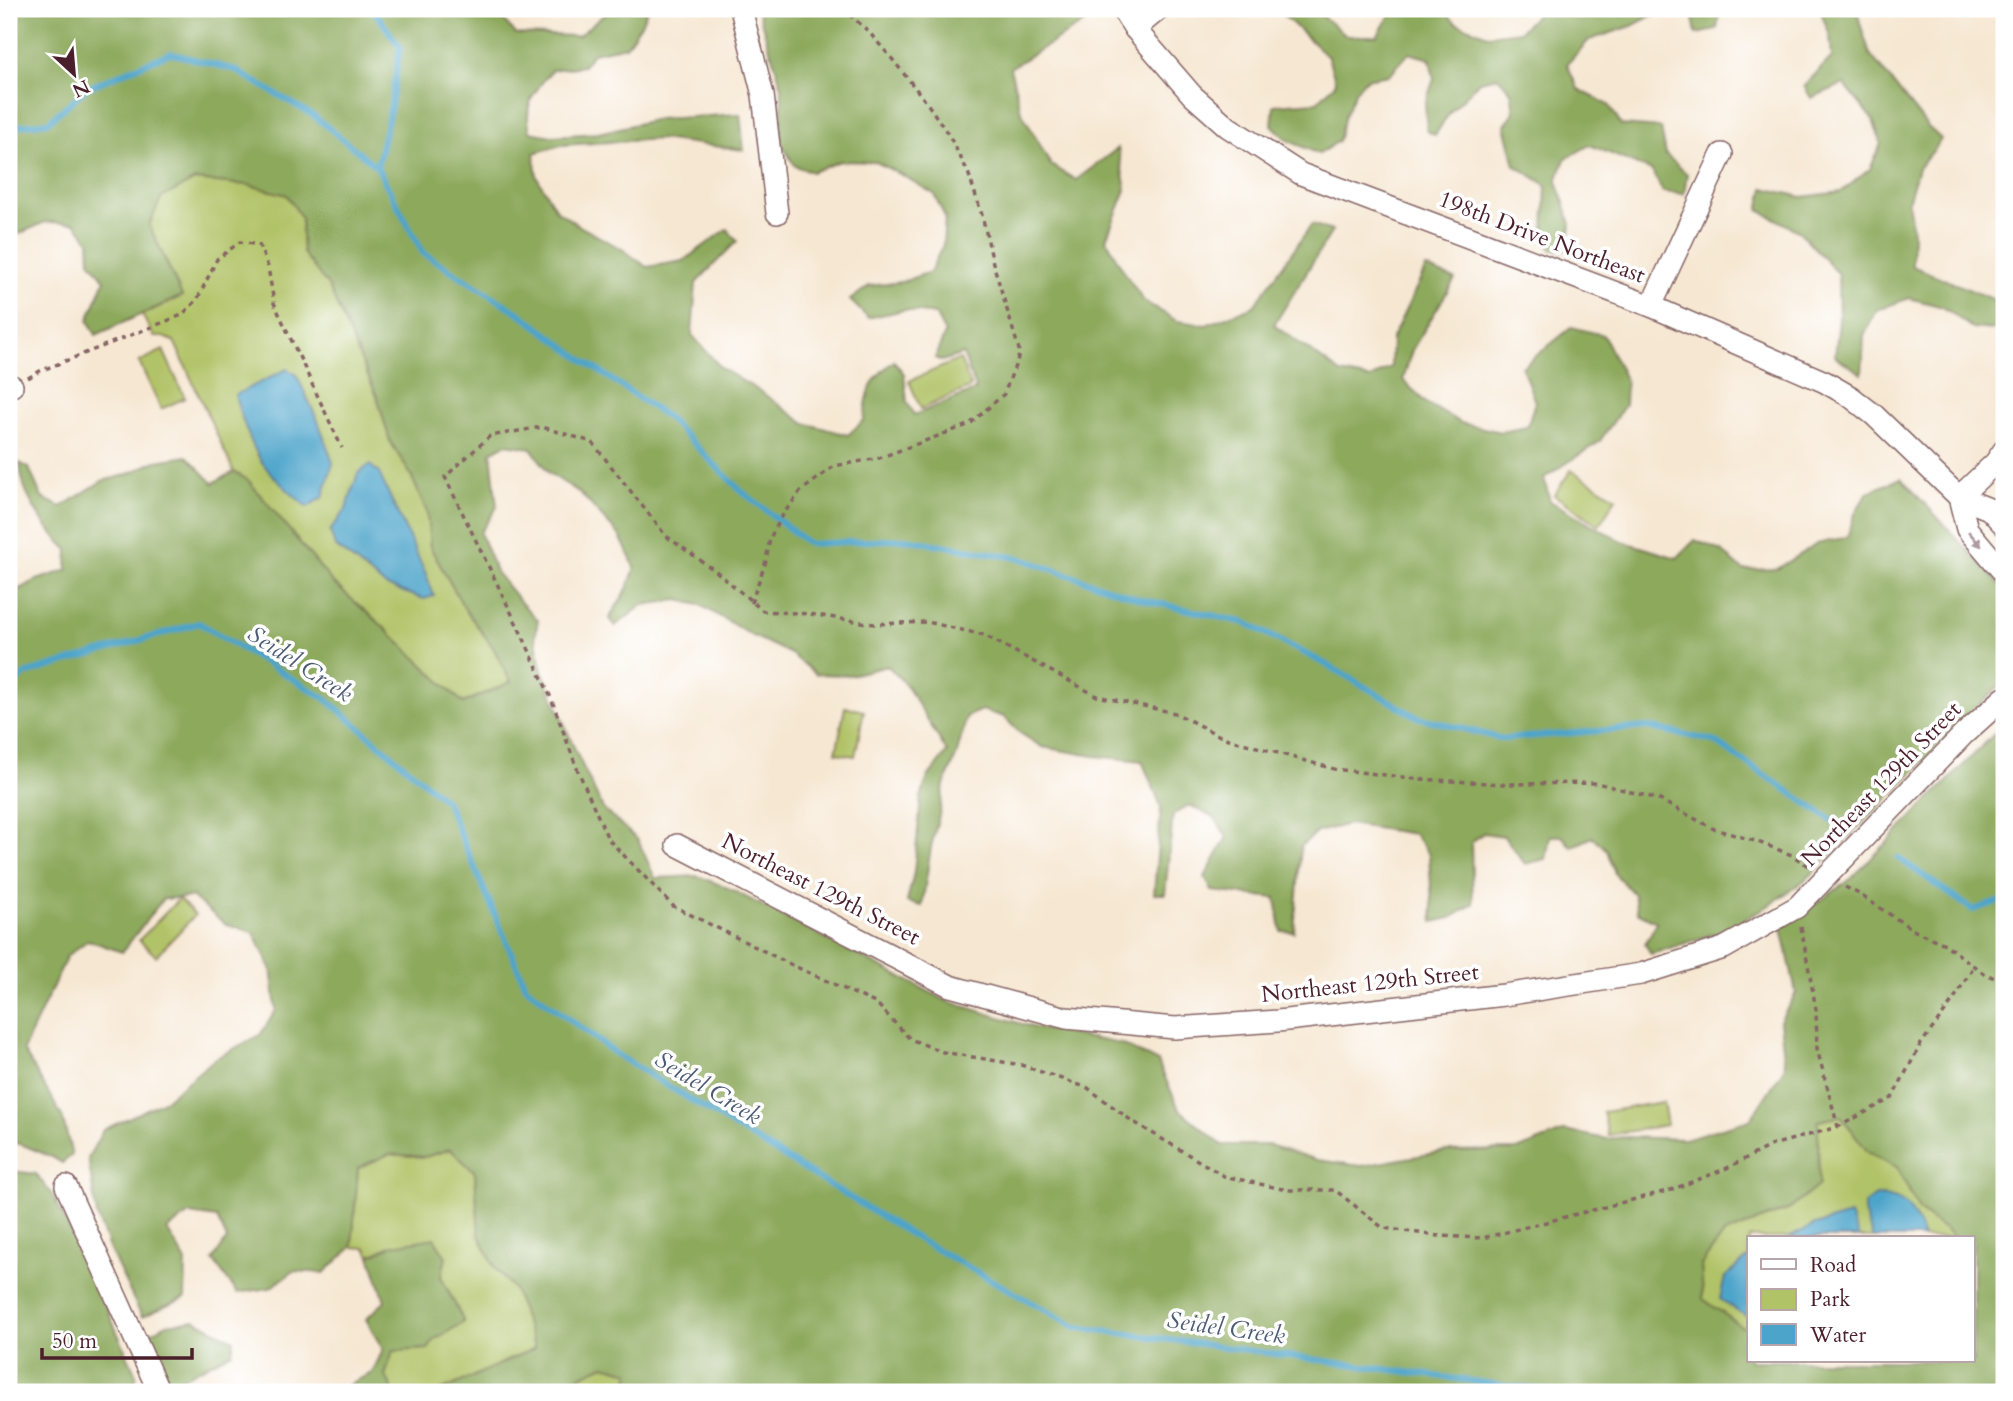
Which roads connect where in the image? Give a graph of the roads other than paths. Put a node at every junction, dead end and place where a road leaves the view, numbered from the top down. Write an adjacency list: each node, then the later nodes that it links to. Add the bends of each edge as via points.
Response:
1 (741, 9): 6 (street, via 764,95)
2 (1122, 9): 4 (street, 198th Drive Northeast)
3 (1159, 9): 4 (street)
4 (1135, 29): 7 (street, 198th Drive Northeast, via 1192,95 1228,127 1301,174)
5 (1722, 154): 7 (street)
6 (776, 213)
7 (1651, 306): 9 (street, 198th Drive Northeast, via 1851,397)
8 (2004, 450): 9 (street)
9 (1959, 497): 10 (street, 198th Drive Northeast, via 1989,509); 11 (street, one-way to 11, via 1967,529)
10 (2004, 525)
11 (2004, 573)
12 (2004, 698): 13 (street, Northeast 129th Street, via 1797,907 1724,948 1641,974 1278,1021 1175,1028 1066,1018 950,986)
13 (677, 845)
14 (66, 1186): 15 (street)
15 (159, 1392)

